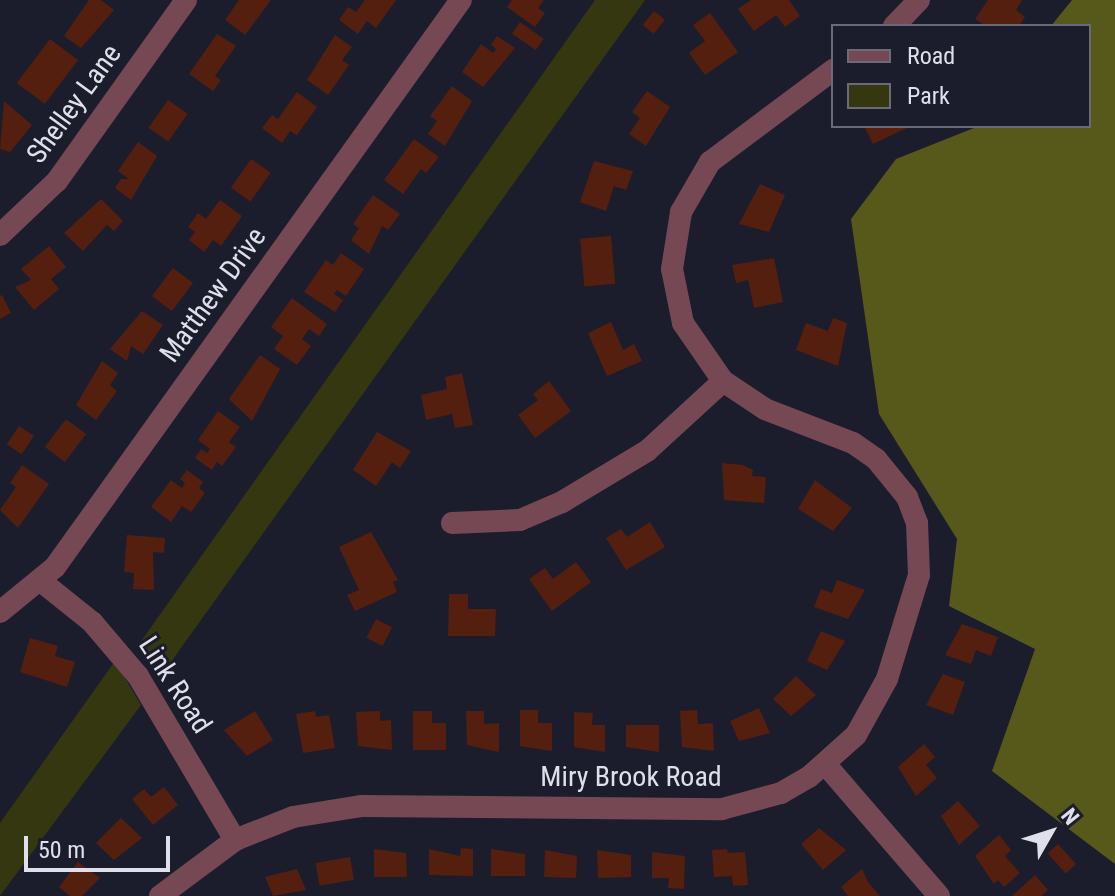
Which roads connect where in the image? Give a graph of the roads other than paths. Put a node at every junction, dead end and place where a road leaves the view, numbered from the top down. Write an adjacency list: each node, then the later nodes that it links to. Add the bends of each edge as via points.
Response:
1 (186, 0): 6 (street, Shelley Lane, via 57,181)
2 (461, 0): 9 (street, Matthew Drive)
3 (919, 0): 4 (street)
4 (896, 24)
5 (831, 71): 7 (street, Miry Brook Road, via 730,143 710,162 681,212 674,242 675,297 695,348)
6 (0, 235)
7 (723, 381): 8 (street, via 647,451 562,502 520,520); 11 (street, Miry Brook Road, via 765,409 853,443 876,459 907,497 917,523 919,575 887,679 856,735)
8 (452, 523)
9 (42, 582): 10 (street, Matthew Drive); 12 (street, Link Road, via 92,622 138,676)
10 (0, 612)
11 (826, 765): 12 (street, Miry Brook Road, via 781,793 722,809 362,806 293,817); 14 (street)
12 (235, 840): 13 (street, Miry Brook Road)
13 (160, 896)
14 (939, 896)

